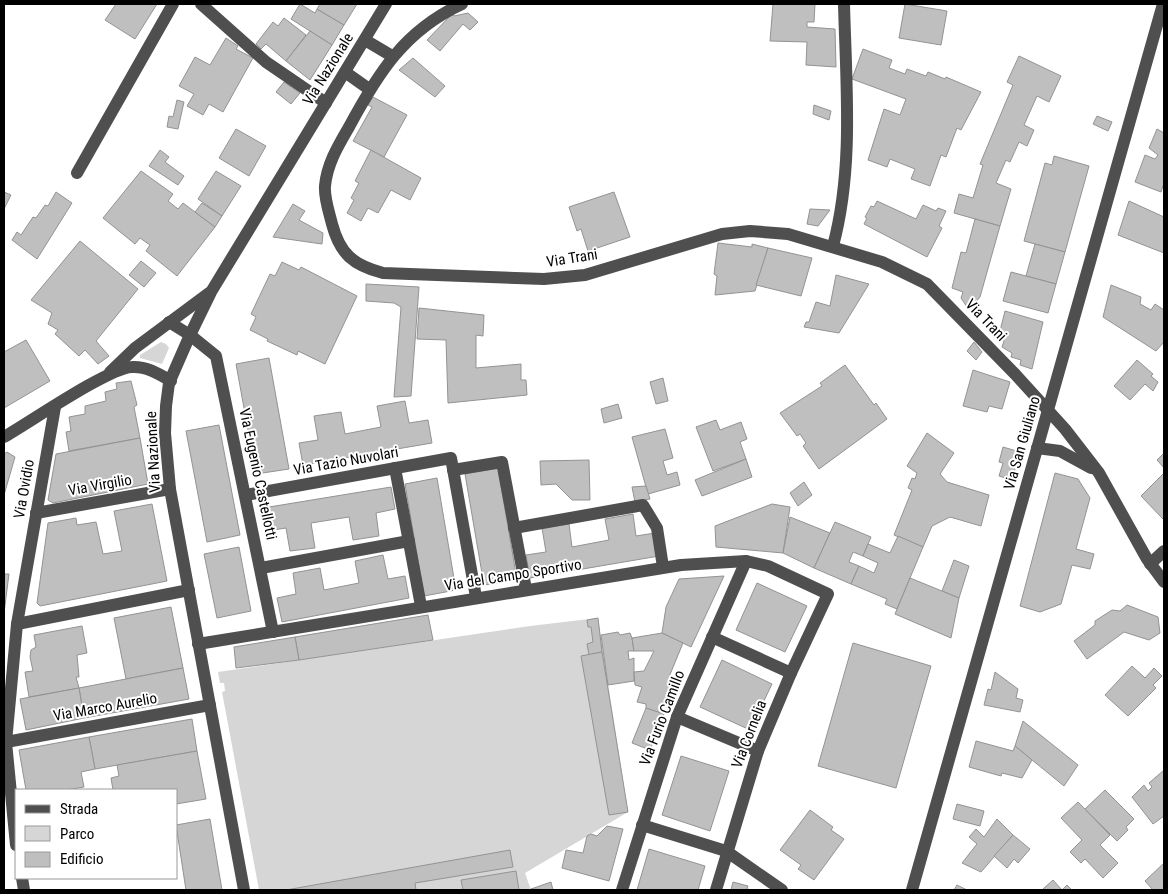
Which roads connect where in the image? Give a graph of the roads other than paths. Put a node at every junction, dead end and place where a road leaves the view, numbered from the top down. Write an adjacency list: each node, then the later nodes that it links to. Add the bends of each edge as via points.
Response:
1 (173, 4): 12 (street)
2 (201, 4): 11 (street, via 266,62)
3 (386, 4): 7 (street, Via Nazionale)
4 (462, 4): 8 (street, Via Trani, via 440,14)
5 (844, 4): 13 (street, via 847,104 842,213)
6 (1163, 4): 20 (street, Via San Giuliano)
7 (365, 40): 8 (street); 9 (street, Via Nazionale)
8 (392, 56): 10 (street, Via Trani)
9 (344, 72): 10 (street); 11 (street, Via Nazionale)
10 (369, 90): 13 (street, Via Trani, via 328,165 324,188 338,242 352,261 365,268 383,273 534,278 586,275 722,234 750,230 788,234)
11 (326, 103): 14 (street, Via Nazionale)
12 (77, 173)
13 (833, 246): 20 (street, Via Trani, via 882,262 927,284)
14 (211, 292): 15 (street); 16 (street, Via Nazionale)
15 (169, 322): 16 (street, Via Eugenio Castellotti); 17 (street)
16 (190, 335): 18 (street, Via Nazionale); 27 (street, Via Eugenio Castellotti, via 216,356)
17 (106, 376): 18 (street, via 130,367 155,372); 19 (street)
18 (171, 381): 26 (street, Via Nazionale, via 165,433)
19 (55, 407): 21 (street); 28 (street, Via Ovidio)
20 (1047, 411): 22 (street, Via San Giuliano); 25 (street, Via Trani)
21 (4, 437)
22 (1037, 448): 25 (street, via 1060,451); 57 (street, Via San Giuliano)
23 (452, 464): 24 (street, Via Tazio Nuvolari); 29 (street, Via Tazio Nuvolari, via 502,462); 39 (street)
24 (395, 468): 27 (street, Via Tazio Nuvolari); 30 (street)
25 (1099, 473): 35 (street, Via Trani)
26 (170, 489): 28 (street, Via Virgilio); 37 (street, Via Nazionale)
27 (246, 495): 34 (street, Via Eugenio Castellotti)
28 (36, 513): 41 (street, Via Ovidio)
29 (514, 528): 33 (street, via 643,505 657,528); 36 (street)
30 (409, 541): 34 (street); 40 (street)
31 (1164, 551): 35 (street)
32 (746, 561): 33 (street, Via del Campo Sportivo); 38 (street, Via del Campo Sportivo, via 768,566); 43 (street, Via Furio Camillo)
33 (663, 567): 36 (street, Via del Campo Sportivo)
34 (261, 568): 42 (street, Via Eugenio Castellotti)
35 (1159, 571)
36 (526, 589): 39 (street, Via del Campo Sportivo)
37 (188, 590): 41 (street); 44 (street, Via Nazionale)
38 (828, 594): 45 (street, Via Cornelia)
39 (476, 597): 40 (street, Via del Campo Sportivo)
40 (421, 606): 42 (street, Via del Campo Sportivo)
41 (17, 624): 48 (street, Via Ovidio)
42 (273, 632): 44 (street, Via del Campo Sportivo)
43 (712, 637): 45 (street); 47 (street, Via Furio Camillo)
44 (198, 644): 46 (street, Via Nazionale)
45 (791, 673): 49 (street, Via Cornelia)
46 (210, 704): 48 (street, Via Marco Aurelio); 53 (street, Via Nazionale)
47 (676, 717): 49 (street); 50 (street, Via Furio Camillo)
48 (6, 742): 51 (street, Via Ovidio)
49 (758, 751): 52 (street, Via Cornelia)
50 (642, 825): 52 (street); 54 (street, Via Furio Camillo)
51 (15, 835)
52 (726, 851): 55 (street, Via Cornelia); 56 (street)
53 (244, 890)
54 (622, 890)
55 (716, 890)
56 (782, 890)
57 (912, 890)

